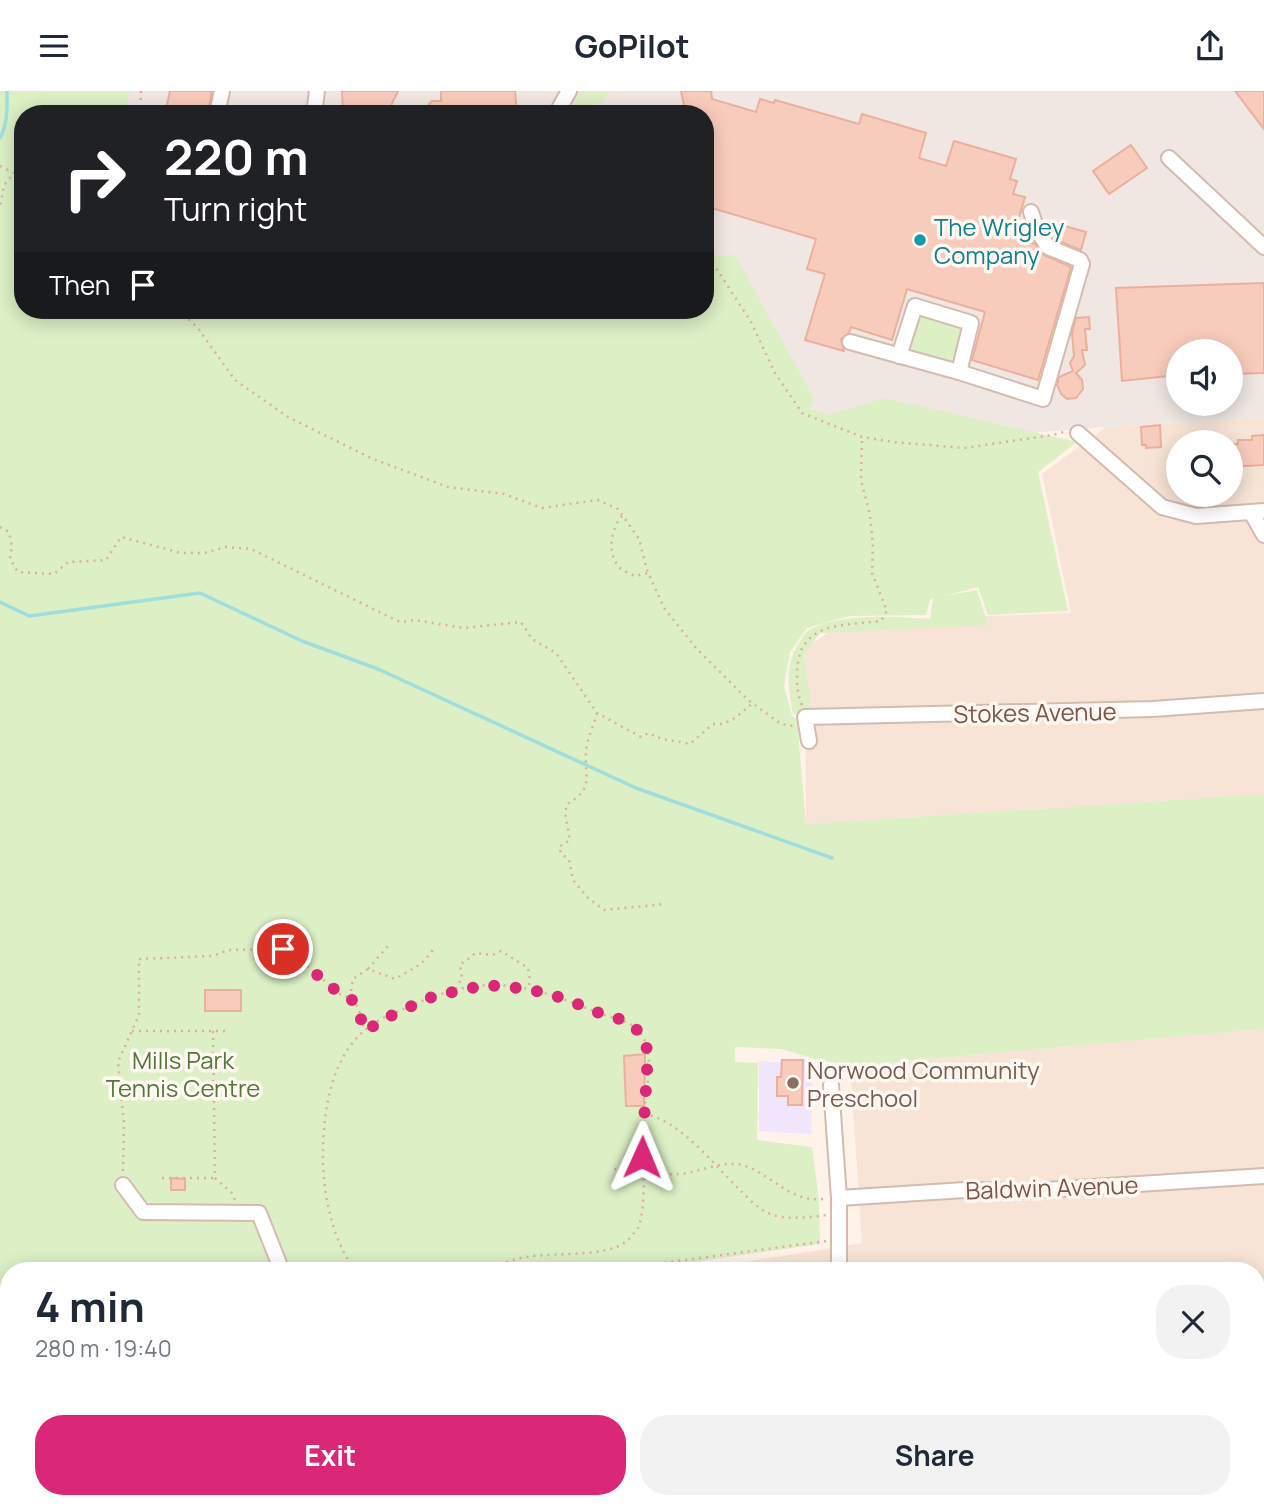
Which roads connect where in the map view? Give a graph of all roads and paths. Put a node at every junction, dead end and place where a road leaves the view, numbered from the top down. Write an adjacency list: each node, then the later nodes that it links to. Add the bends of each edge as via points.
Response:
1 (1169, 158): 5 (street)
2 (0, 166): 3 (path, via 14,173 4,185)
3 (0, 208)
4 (1031, 212): 10 (street, via 1048,247 1082,264 1043,399)
5 (1264, 247)
6 (714, 265): 12 (path, via 802,413)
7 (188, 319): 14 (path, via 235,380 288,417 373,459 448,487 504,494 542,508 598,500 618,509)
8 (850, 342): 9 (street)
9 (899, 356): 10 (street); 10 (street, via 915,306 971,323)
10 (958, 372)
11 (1074, 429): 12 (path, via 964,448); 13 (street, via 1162,507 1196,516)
12 (862, 437): 20 (path, via 861,480 870,515 872,573 887,611 881,621 824,628 809,636 797,661 797,694)
13 (1257, 511): 16 (street)
14 (622, 516): 17 (path, via 639,539); 17 (path, via 611,540 614,556 620,568 635,576)
15 (0, 527): 21 (path, via 9,532 10,559 18,572 28,574 54,574 68,562 106,560 121,537 181,553 251,549 400,622 464,628 520,622 532,639 556,653)
16 (1264, 535)
17 (649, 573): 19 (path, via 664,608 696,648)
18 (1264, 701): 20 (street, Stokes Avenue, via 1153,709)
19 (753, 703): 20 (path, via 781,725 793,727); 21 (path, via 735,718 713,724 690,744 661,741 649,733 641,737)
20 (804, 712): 22 (street)
21 (597, 713): 23 (path, via 586,751 586,785 580,796 566,804 570,840 559,847 561,853 569,860 573,880 604,910)
22 (809, 741)
23 (665, 904)
24 (388, 946): 26 (path)
25 (433, 950): 26 (path, via 421,964 395,979)
26 (368, 969): 29 (path, via 353,979)
27 (528, 989): 28 (path, via 486,985); 28 (path, via 528,968 501,951 475,953 464,961); 37 (path, via 636,1027 648,1053)
28 (455, 991): 33 (path, via 418,1002)
29 (350, 997): 30 (path, via 283,949 139,959 139,1015); 33 (path)
30 (132, 1031): 31 (path); 44 (path, via 118,1062 124,1123)
31 (213, 1031): 32 (path); 36 (path)
32 (225, 1031)
33 (365, 1031): 50 (path, via 336,1070 324,1132 325,1191)
34 (831, 1085): 45 (street)
35 (237, 1089): 36 (path, via 229,1097)
36 (214, 1095): 43 (path)
37 (644, 1114): 38 (path, via 663,1119); 40 (path)
38 (715, 1166): 40 (path, via 692,1173); 45 (path, via 740,1165 801,1199); 47 (path, via 769,1213 799,1218)
39 (614, 1169): 40 (path)
40 (644, 1174): 51 (path, via 638,1228 626,1241 599,1251)
41 (1264, 1176): 45 (street, Baldwin Avenue)
42 (162, 1178): 43 (path)
43 (215, 1178): 46 (path, via 232,1193)
44 (123, 1185): 46 (street, via 143,1212)
45 (839, 1198): 48 (street)
46 (242, 1213): 49 (street, via 259,1213)
47 (830, 1215)
48 (838, 1240): 52 (path); 53 (street)
49 (278, 1262)
50 (350, 1262)
51 (508, 1262)
52 (671, 1262)
53 (839, 1262)

